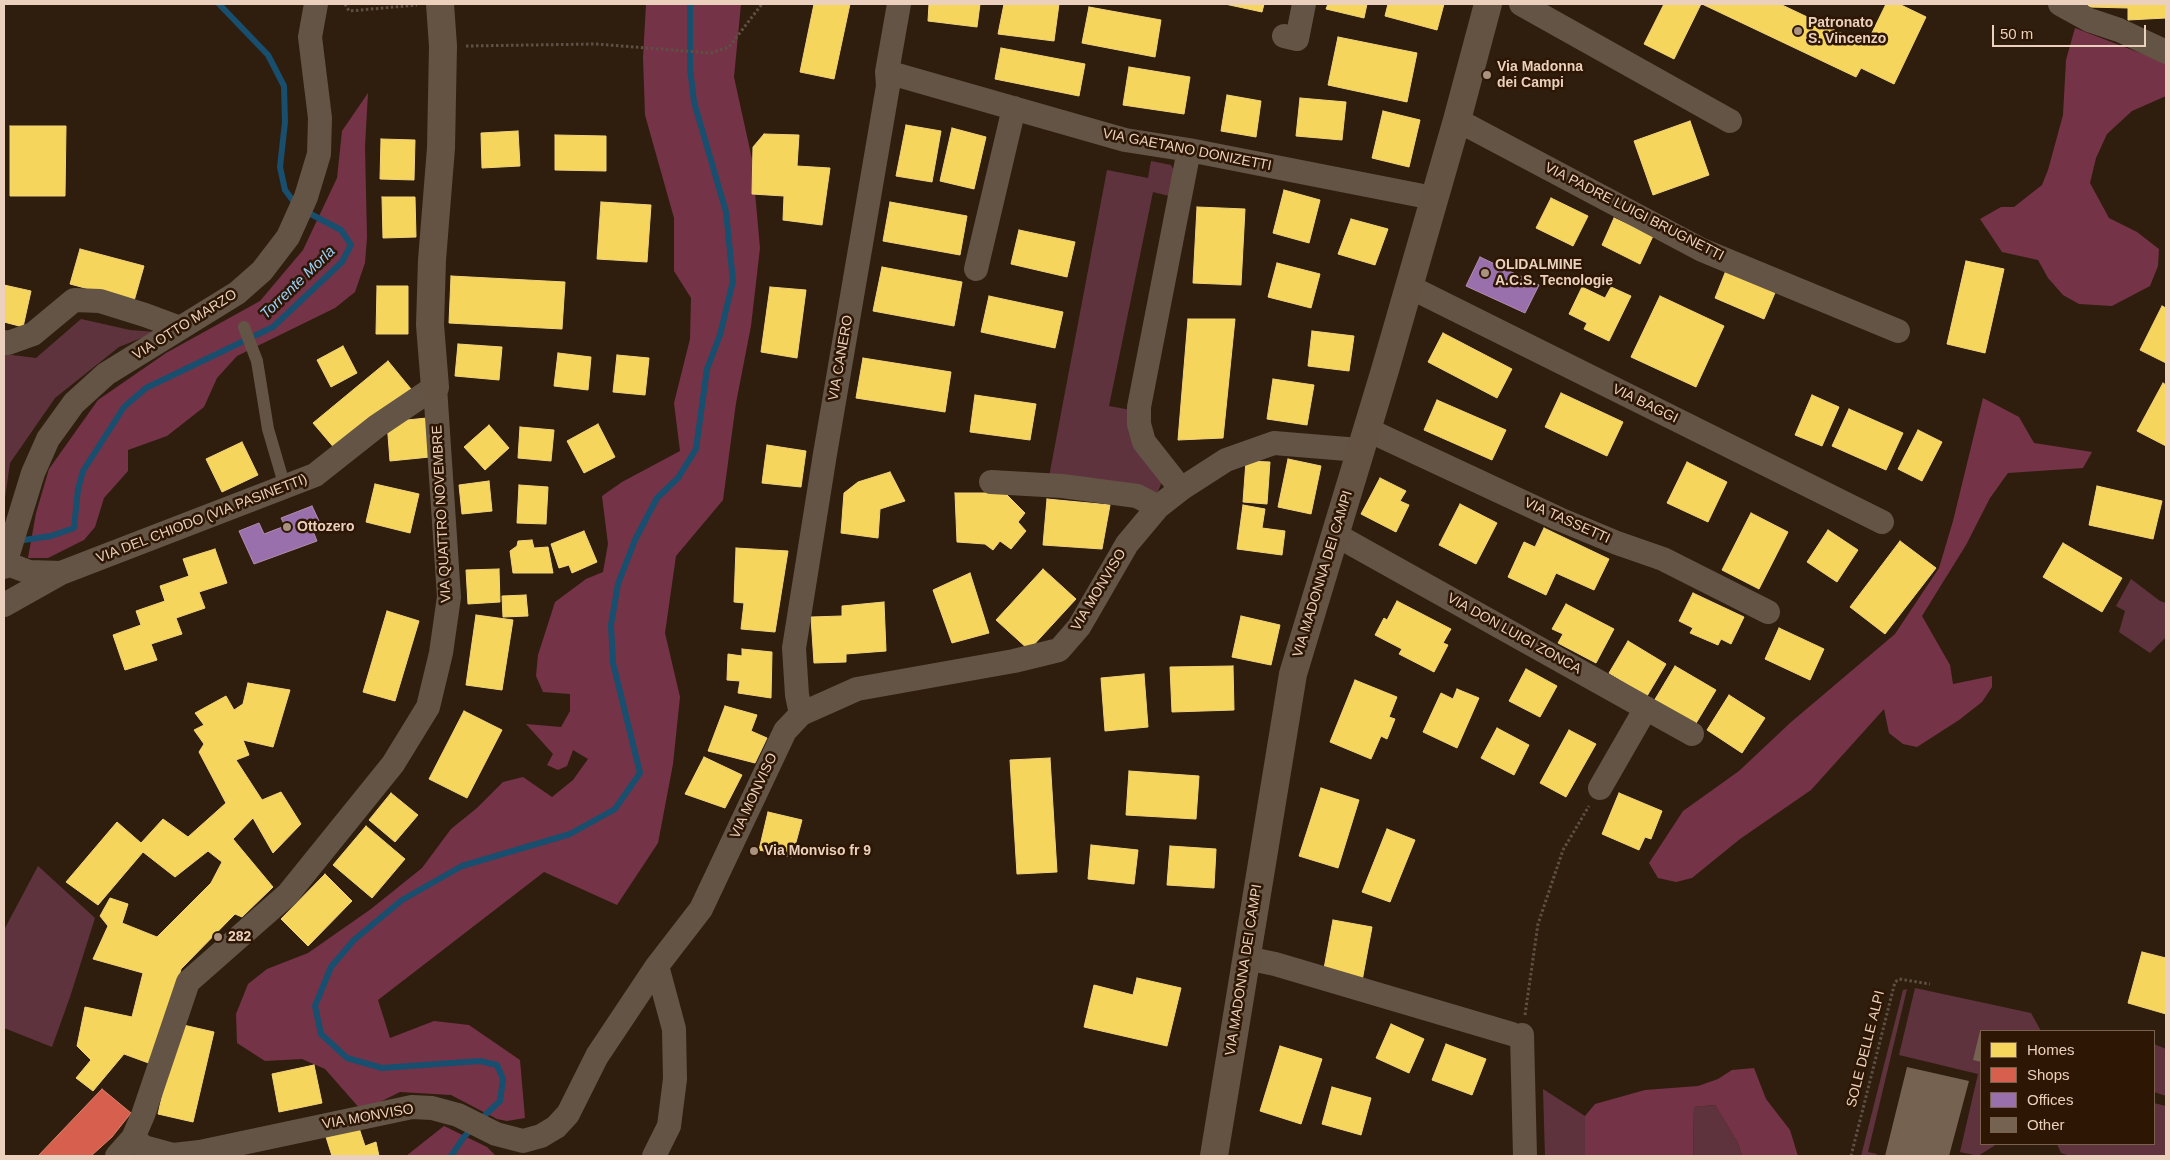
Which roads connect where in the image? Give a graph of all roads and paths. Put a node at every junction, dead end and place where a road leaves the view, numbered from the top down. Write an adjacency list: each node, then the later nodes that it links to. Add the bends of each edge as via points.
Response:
1 (316, 4): 23 (street, VIA OTTO MARZO, via 310,37 320,118 319,154 306,197 288,237 262,271 237,293)
2 (346, 4): 3 (path, via 349,11)
3 (422, 4)
4 (440, 4): 12 (street, VIA QUATTRO NOVEMBRE)
5 (762, 4): 12 (path, via 730,47 711,53 596,44)
6 (899, 4): 14 (street, VIA CANERO)
7 (1304, 4): 11 (street, via 1297,39)
8 (1488, 4): 16 (street, VIA MADONNA DEI CAMPI)
9 (2060, 4): 13 (street, via 2089,20)
10 (1526, 5): 17 (street)
11 (1284, 36)
12 (443, 46): 26 (street, VIA QUATTRO NOVEMBRE, via 441,148 430,324)
13 (2166, 52)
14 (886, 72): 15 (street, VIA GAETANO DONIZETTI); 39 (street, VIA CANERO, via 888,86 794,648 797,695)
15 (1014, 108): 18 (street, VIA GAETANO DONIZETTI, via 1125,140); 20 (street)
16 (1457, 120): 19 (street, VIA MADONNA DEI CAMPI); 24 (street, VIA PADRE LUIGI BRUGNETTI, via 1702,250)
17 (1730, 121)
18 (1189, 150): 19 (street, VIA GAETANO DONIZETTI); 30 (street, via 1139,406 1144,442)
19 (1433, 198): 21 (street, VIA MADONNA DEI CAMPI)
20 (976, 269)
21 (1408, 286): 27 (street, VIA MADONNA DEI CAMPI); 32 (street, VIA BAGGI)
22 (244, 327): 29 (lane, via 257,361 268,429)
23 (180, 328): 25 (street, via 100,301 74,300 33,334); 34 (street, VIA OTTO MARZO, via 106,374 74,403 48,439 33,473)
24 (1898, 331)
25 (4, 342)
26 (435, 387): 29 (street, VIA DEL CHIODO (VIA PASINETTI), via 377,426 315,475); 46 (street, VIA QUATTRO NOVEMBRE, via 448,597 441,653 428,707 393,764 288,894 188,982)
27 (1363, 439): 30 (street, VIA MONVISO, via 1274,443 1226,460); 33 (street, VIA MADONNA DEI CAMPI); 37 (street, VIA TASSETTI, via 1663,559)
28 (991, 482): 31 (street, via 1062,486 1137,496)
29 (285, 487): 35 (street, VIA DEL CHIODO (VIA PASINETTI))
30 (1181, 489): 31 (street, VIA MONVISO)
31 (1158, 507): 39 (street, VIA MONVISO, via 1127,544 1079,627 1060,650 857,689)
32 (1882, 522)
33 (1336, 535): 38 (street, VIA DON LUIGI ZONCA); 42 (street, VIA MADONNA DEI CAMPI, via 1293,674)
34 (5, 563): 35 (street, via 29,572)
35 (62, 572): 36 (street)
36 (4, 606)
37 (1768, 612)
38 (1646, 708): 40 (street, VIA DON LUIGI ZONCA); 41 (street)
39 (802, 714): 43 (street, VIA MONVISO, via 785,731 701,909)
40 (1692, 734)
41 (1600, 788): 45 (path, via 1563,850 1538,924)
42 (1246, 958): 45 (street); 50 (street, VIA MADONNA DEI CAMPI)
43 (657, 966): 48 (street, VIA MONVISO, via 597,1056 568,1114 541,1136 523,1141 496,1134 458,1115 412,1107); 49 (street, via 674,1029 675,1079 669,1126)
44 (1930, 984): 52 (path, SOLE DELLE ALPI, via 1899,979 1895,982)
45 (1517, 1034): 51 (street)
46 (133, 1138): 47 (street, VIA QUATTRO NOVEMBRE); 48 (street, via 144,1147)
47 (117, 1156)
48 (173, 1156)
49 (654, 1156)
50 (1214, 1156)
51 (1525, 1156)
52 (1851, 1156)

